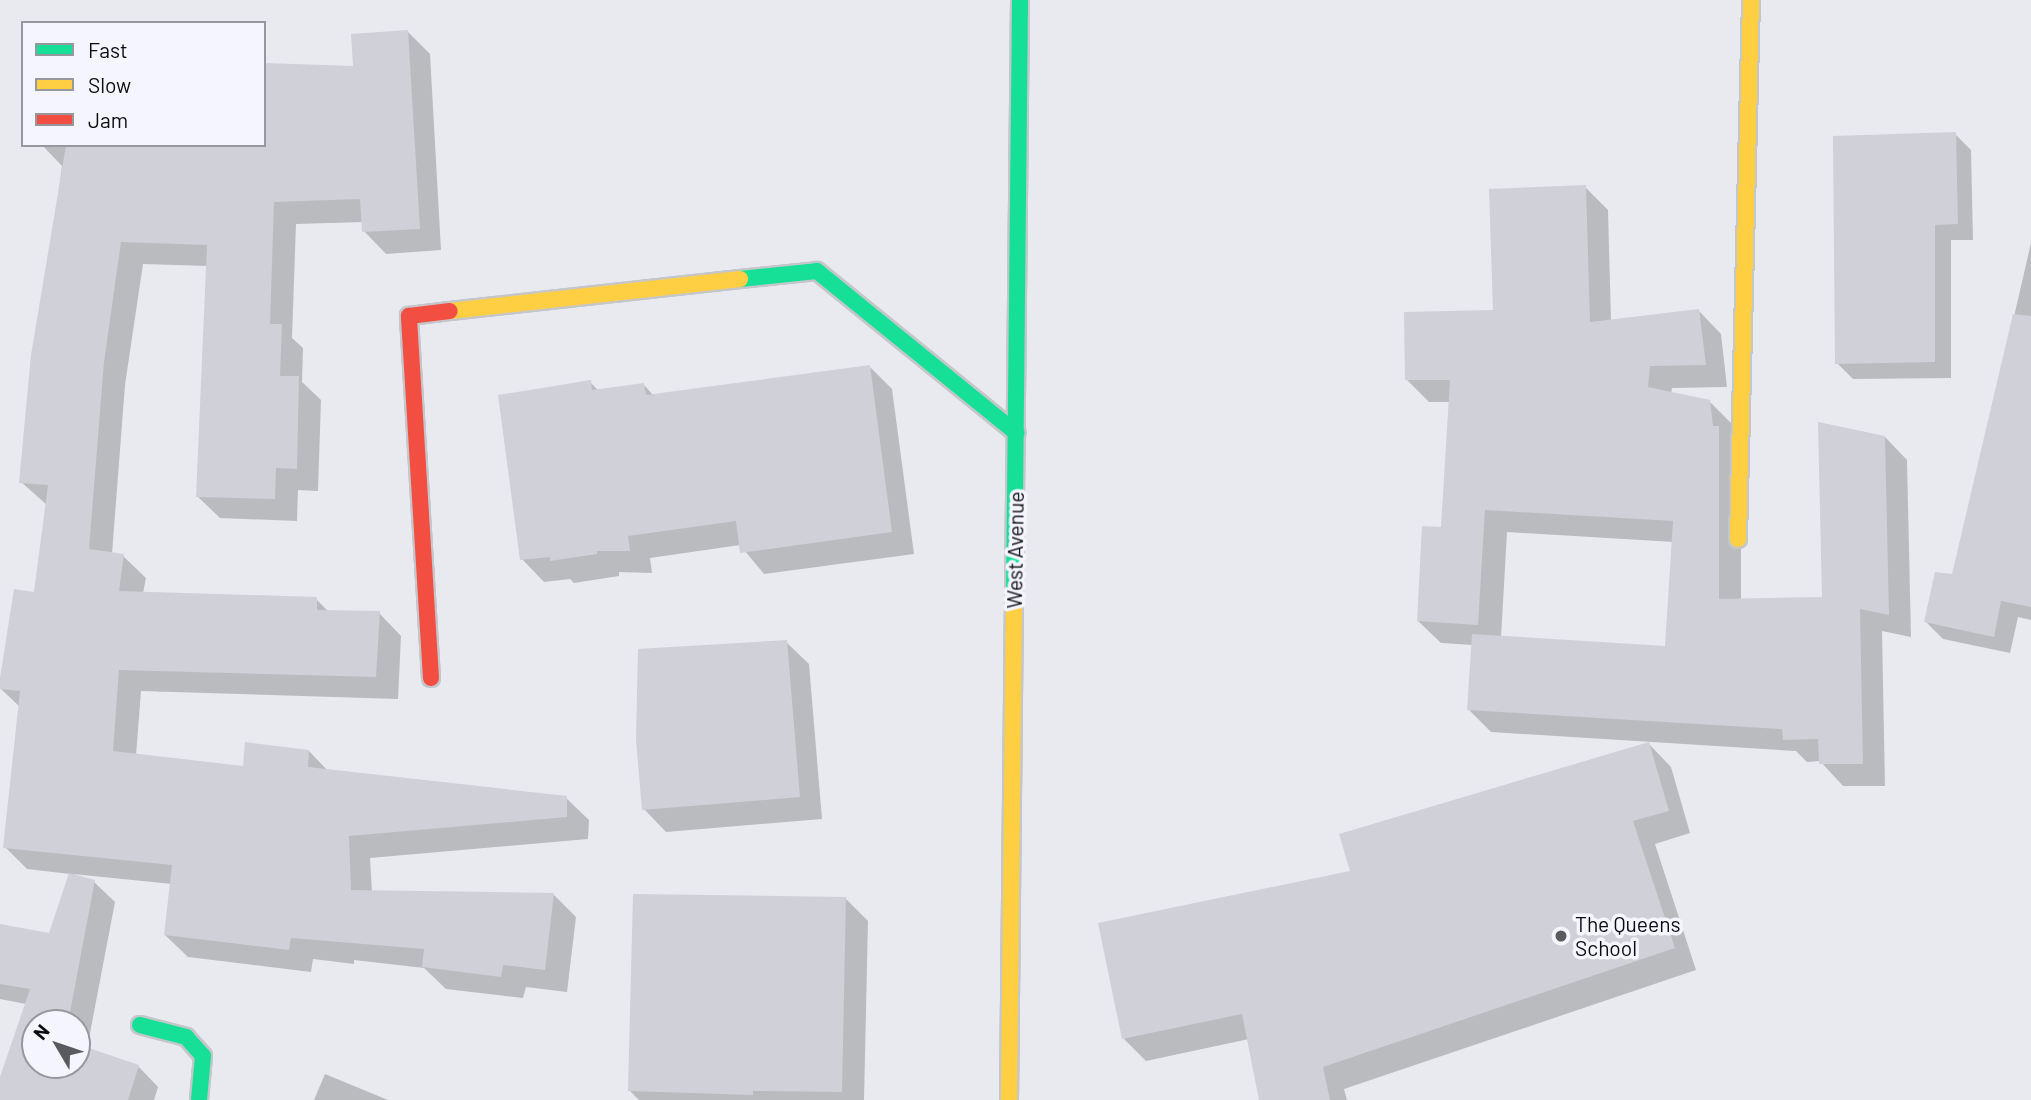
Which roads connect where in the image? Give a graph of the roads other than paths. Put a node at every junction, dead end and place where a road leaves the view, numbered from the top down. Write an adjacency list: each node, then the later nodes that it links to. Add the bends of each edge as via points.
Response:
1 (1020, 0): 3 (street, West Avenue)
2 (1751, 0): 4 (street)
3 (1016, 433): 5 (street, via 817,271 409,316); 8 (street, West Avenue)
4 (1738, 539)
5 (431, 678)
6 (140, 1025): 7 (street, via 186,1037 203,1056)
7 (199, 1100)
8 (1009, 1100)

